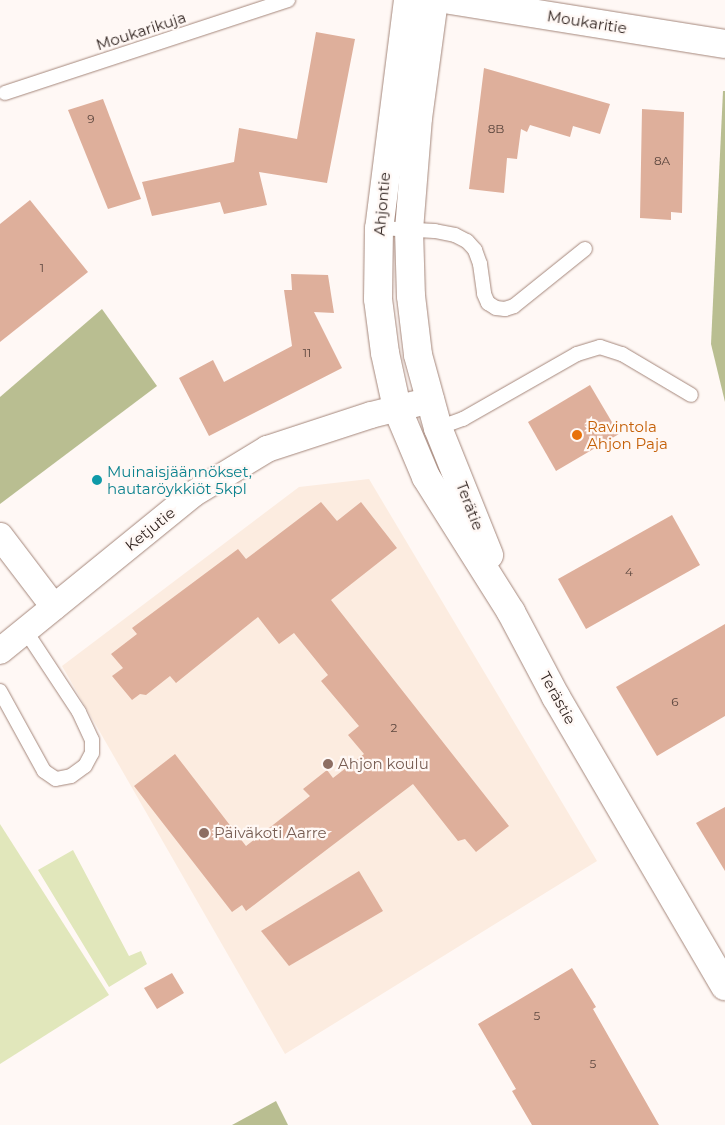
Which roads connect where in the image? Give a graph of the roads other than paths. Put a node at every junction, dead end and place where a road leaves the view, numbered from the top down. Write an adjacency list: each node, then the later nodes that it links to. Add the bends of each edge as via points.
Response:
1 (288, 0): 6 (lane, Moukarikuja)
2 (408, 0): 7 (street, Ahjontie)
3 (434, 0): 8 (street, Ahjontie, via 419,108)
4 (450, 0): 5 (street, Moukaritie)
5 (725, 44)
6 (4, 93)
7 (379, 228): 8 (lane); 12 (street, Ahjontie, via 378,299)
8 (409, 230): 9 (lane, via 442,232 467,241 480,264 488,303 505,309 514,306); 11 (street, Ahjontie, via 411,296 418,354)
9 (585, 249)
10 (691, 395): 13 (lane, via 622,354 600,348 577,354 463,419)
11 (430, 400): 12 (street, Ketjutie); 13 (street, Terätie)
12 (397, 408): 15 (street, Ketjutie, via 267,449 193,494); 16 (street, Terästie, via 426,477)
13 (438, 428): 16 (street, Terätie)
14 (0, 536): 15 (street)
15 (54, 607): 17 (street, Ketjutie)
16 (511, 612): 20 (street, Terästie, via 556,697)
17 (25, 630): 18 (street, Ketjutie); 19 (lane, via 79,712 92,740 92,753 85,766 71,776 56,779 44,771)
18 (0, 651)
19 (0, 691)
20 (725, 986)

